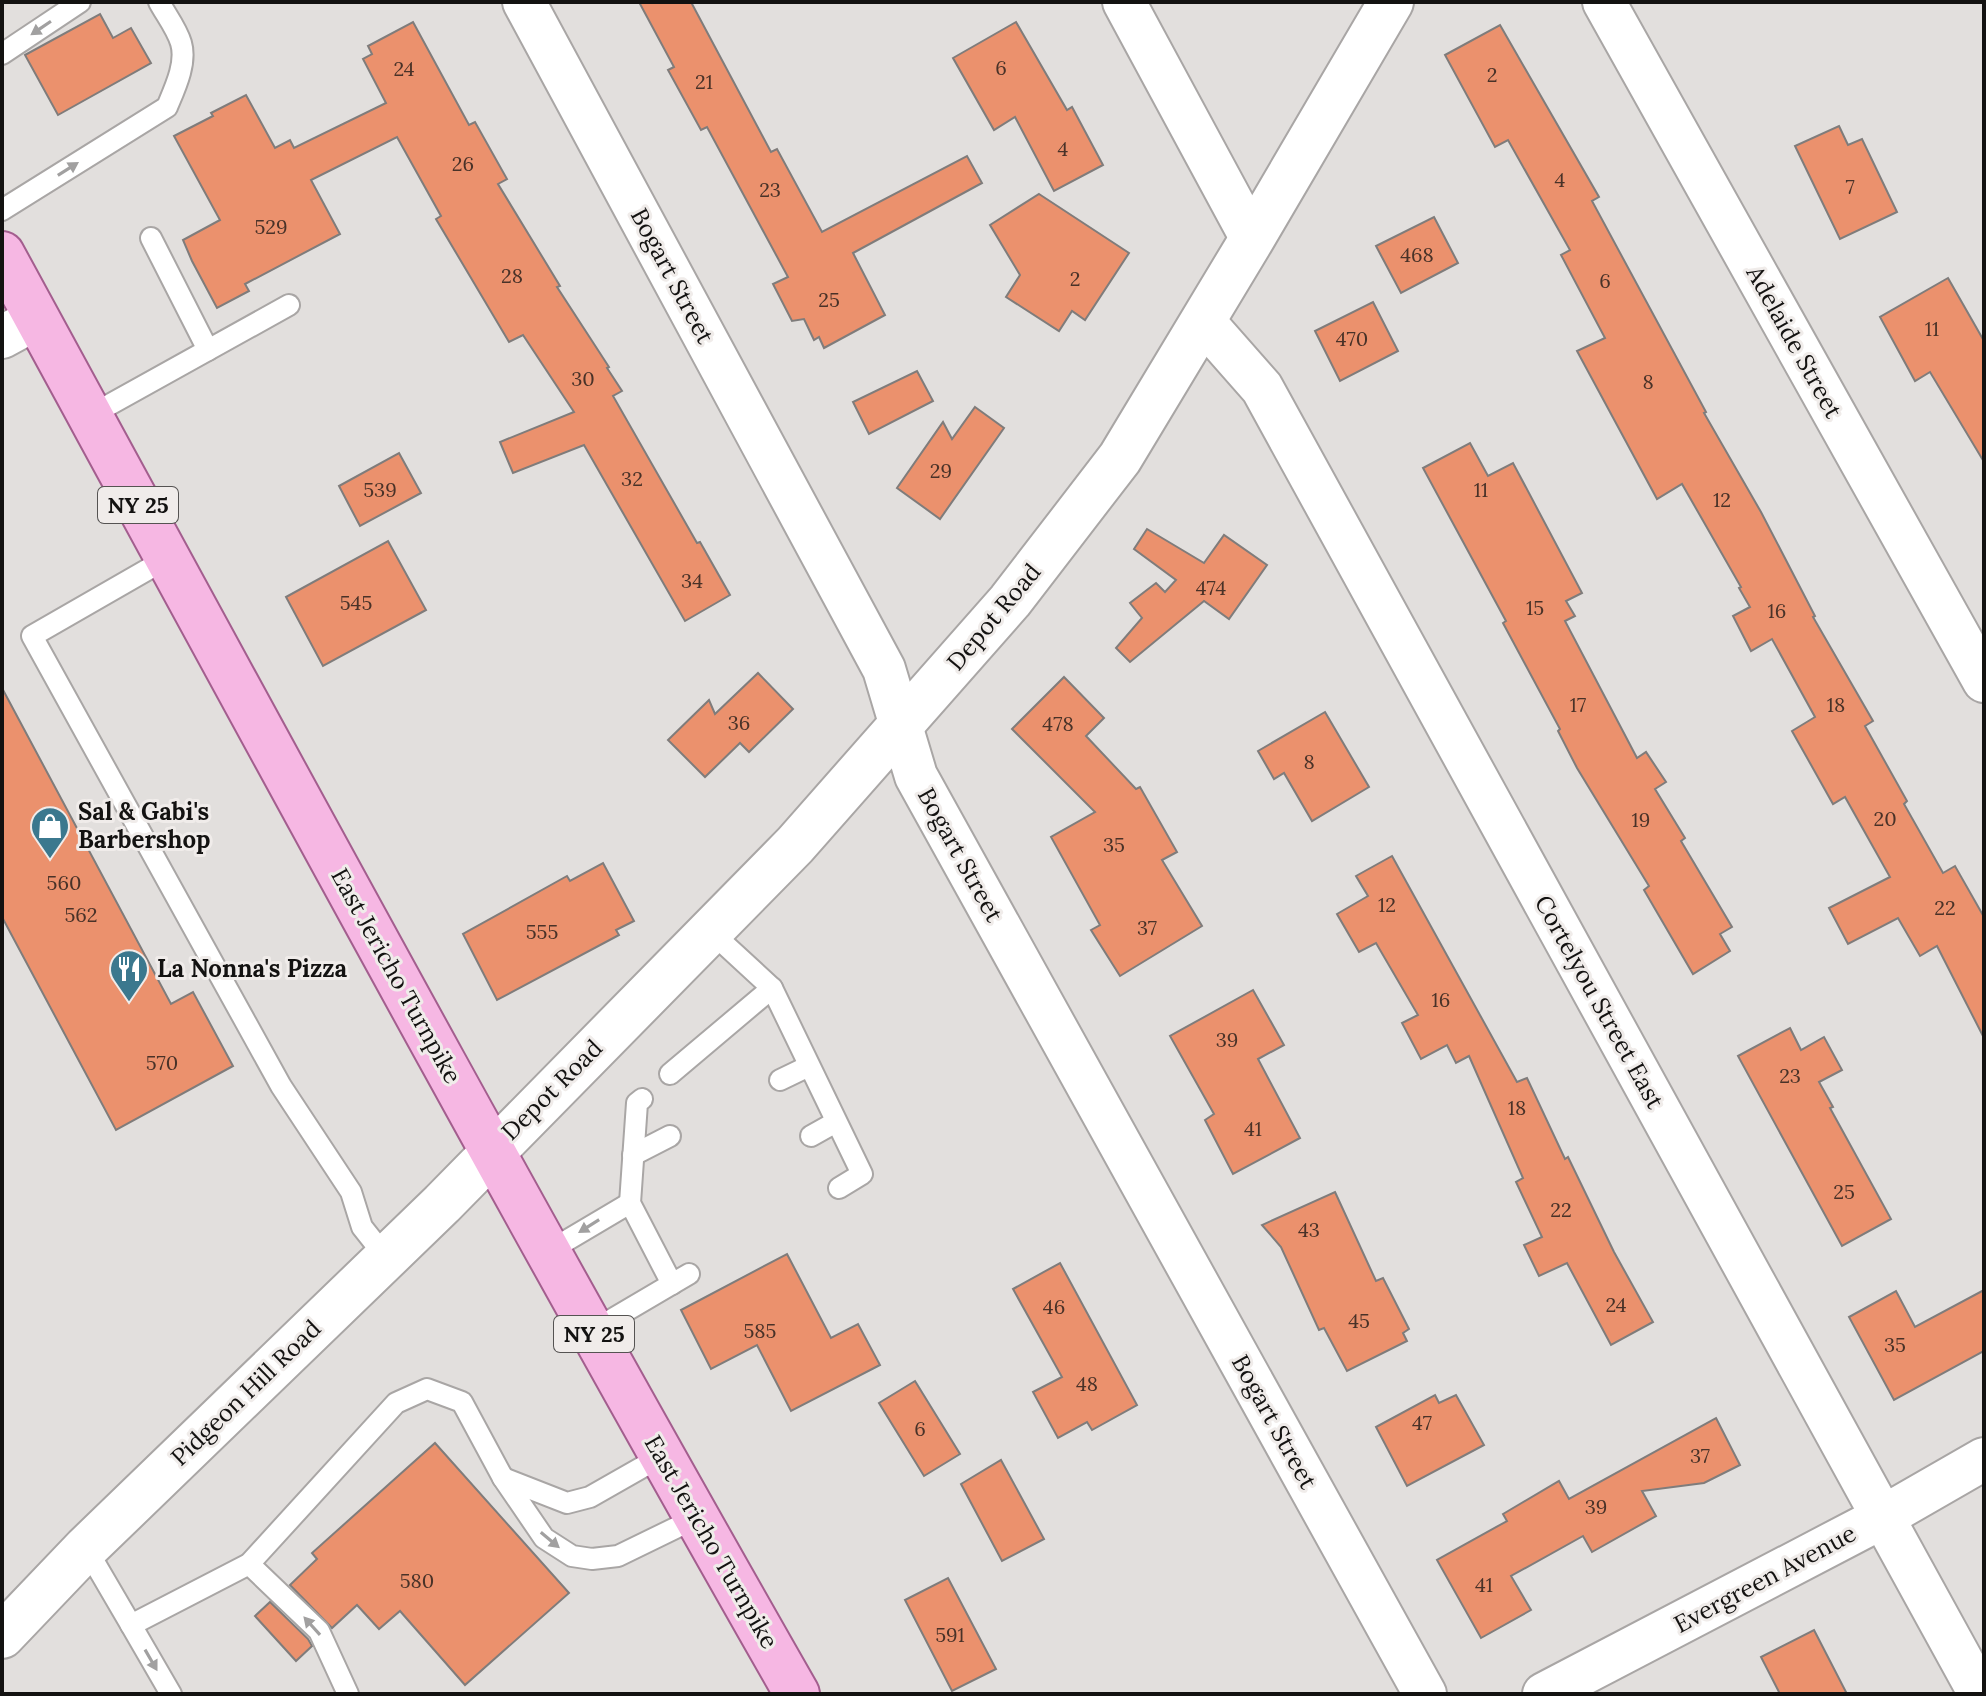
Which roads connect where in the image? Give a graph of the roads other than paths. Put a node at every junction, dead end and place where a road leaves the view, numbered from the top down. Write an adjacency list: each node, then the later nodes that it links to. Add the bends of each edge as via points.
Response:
1 (80, 2): 7 (lane, one-way to 7)
2 (159, 2): 8 (lane, one-way to 2, via 167,107 182,58 181,43)
3 (524, 2): 19 (street, Bogart Street, via 884,669)
4 (1124, 2): 10 (street)
5 (1391, 2): 10 (street, Depot Road)
6 (1604, 2): 18 (street, Adelaide Street)
7 (2, 54)
8 (2, 210)
9 (151, 238): 15 (lane)
10 (1252, 239): 13 (street, Depot Road)
11 (2, 254): 14 (main road, East Jericho Turnpike / NY 25)
12 (289, 305): 15 (lane)
13 (1203, 321): 19 (street, Depot Road, via 1120,458 1010,601); 39 (street, Cortelyou Street East, via 1262,388)
14 (19, 327): 16 (main road, East Jericho Turnpike / NY 25)
15 (208, 350): 16 (lane)
16 (91, 415): 17 (main road, East Jericho Turnpike / NY 25)
17 (166, 559): 29 (main road, East Jericho Turnpike / NY 25); 34 (lane, via 32,636 281,1086 351,1192 362,1227)
18 (1984, 681)
19 (901, 725): 20 (street, Depot Road, via 795,845); 48 (street, Bogart Street, via 916,776)
20 (709, 930): 21 (lane); 29 (street, Depot Road)
21 (772, 988): 22 (lane); 23 (lane)
22 (809, 1066): 24 (lane); 26 (lane)
23 (670, 1074)
24 (780, 1080)
25 (642, 1099): 30 (lane, via 637,1103)
26 (836, 1122): 28 (lane); 31 (lane, via 862,1174)
27 (670, 1136): 30 (lane)
28 (811, 1136)
29 (492, 1151): 33 (main road, East Jericho Turnpike / NY 25); 34 (street, Pidgeon Hill Road)
30 (633, 1155): 32 (lane)
31 (839, 1188)
32 (630, 1203): 33 (lane, one-way to 33); 35 (lane, via 681,1279)
33 (549, 1251): 35 (main road, East Jericho Turnpike / NY 25)
34 (385, 1256): 41 (street, Pidgeon Hill Road)
35 (592, 1331): 36 (main road, East Jericho Turnpike / NY 25)
36 (662, 1456): 38 (lane, via 590,1497 567,1503); 40 (main road, East Jericho Turnpike / NY 25)
37 (1984, 1459): 39 (street, Evergreen Avenue)
38 (503, 1478): 40 (lane, one-way to 40, via 544,1538 572,1556 618,1556); 42 (lane, via 462,1402 427,1389 396,1403)
39 (1883, 1517): 49 (street, Evergreen Avenue); 50 (street, Cortelyou Street East)
40 (696, 1518): 47 (main road, East Jericho Turnpike / NY 25)
41 (86, 1548): 43 (lane); 44 (street, Pidgeon Hill Road)
42 (249, 1564): 43 (lane); 46 (lane, one-way to 42, via 319,1631)
43 (131, 1625): 45 (lane, one-way to 45)
44 (2, 1636)
45 (171, 1694)
46 (348, 1694)
47 (797, 1694)
48 (1425, 1694)
49 (1544, 1694)
50 (1980, 1694)

